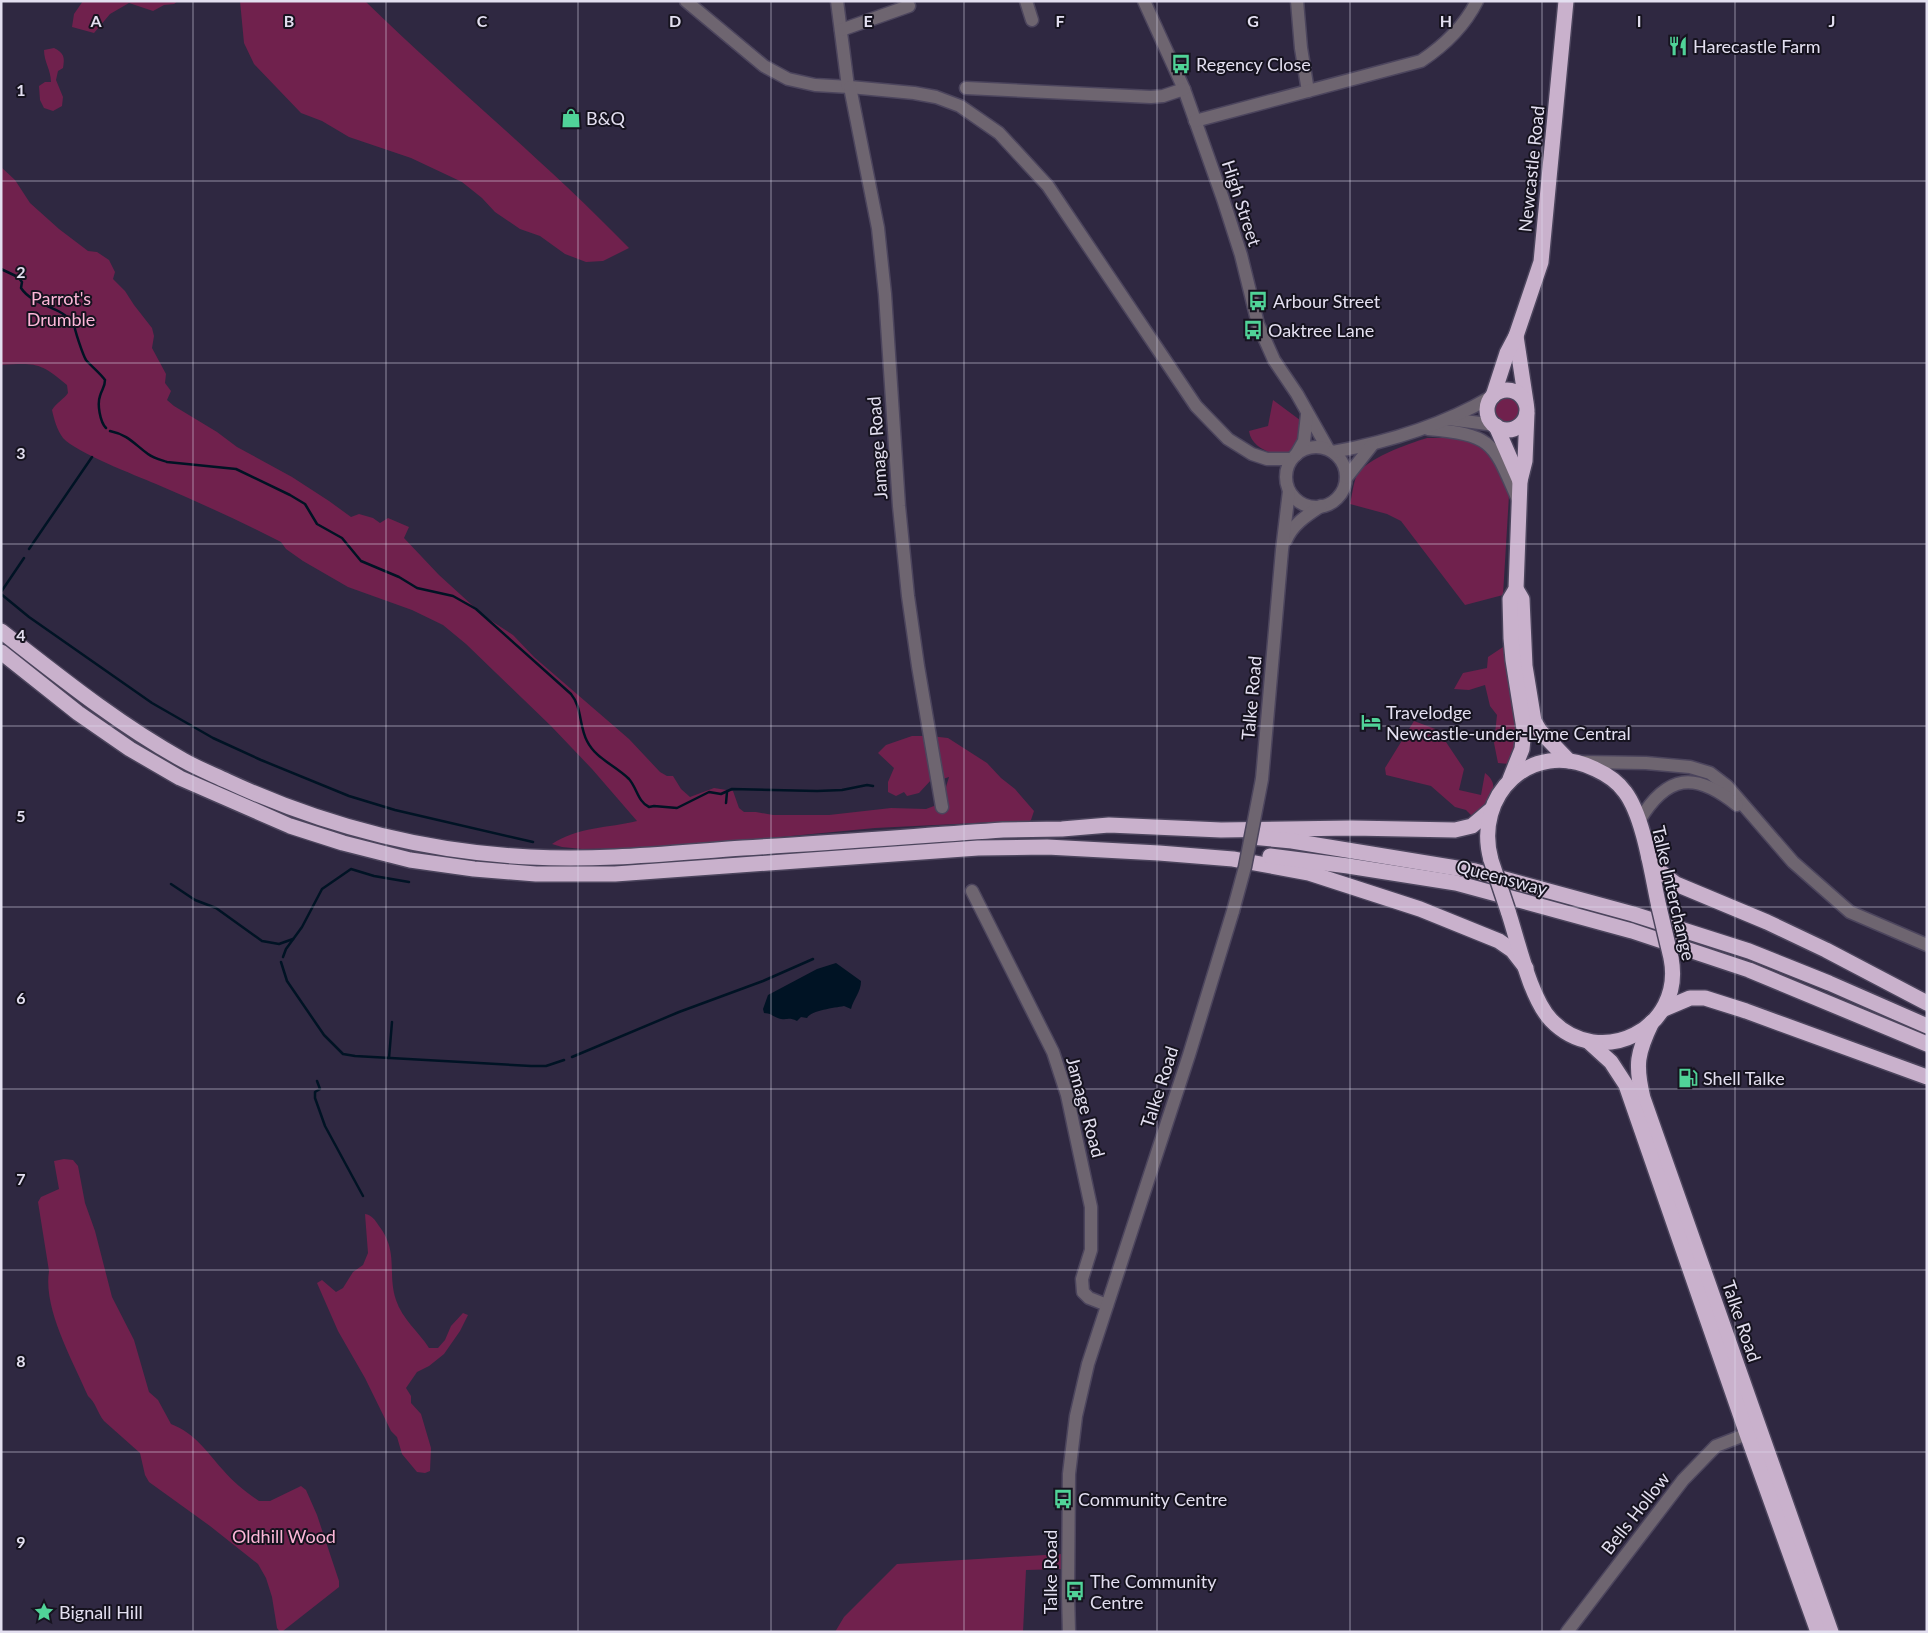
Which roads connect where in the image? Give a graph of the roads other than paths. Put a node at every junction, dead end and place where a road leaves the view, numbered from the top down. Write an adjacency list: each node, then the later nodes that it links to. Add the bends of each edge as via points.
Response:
1 (686, 1): 11 (street, via 774,72 801,83)
2 (836, 1): 10 (street, Jamage Road)
3 (1026, 1): 9 (street)
4 (1144, 1): 13 (street, High Street)
5 (1297, 1): 14 (street)
6 (1477, 1): 14 (street, via 1454,35 1421,61)
7 (1566, 1): 16 (highway, Newcastle Road, via 1541,262)
8 (910, 6): 10 (street)
9 (1032, 20)
10 (841, 30): 11 (street, Jamage Road)
11 (849, 87): 26 (street, via 936,97 960,106 999,133 1048,186 1196,406 1228,439 1252,454); 38 (street, Jamage Road, via 878,228 908,596)
12 (966, 88): 13 (street, via 1151,97)
13 (1184, 89): 15 (street, High Street)
14 (1308, 91): 15 (street)
15 (1195, 121): 19 (street, High Street, via 1241,255 1258,324 1274,360)
16 (1516, 336): 17 (highway, Newcastle Road); 18 (highway, Newcastle Road)
17 (1492, 397): 18 (highway, via 1504,390 1512,390 1522,396); 20 (street); 21 (highway, via 1487,410)
18 (1527, 408): 21 (highway, via 1523,423 1517,427 1507,430); 28 (highway, Newcastle Road, via 1525,461)
19 (1307, 415): 24 (street, High Street); 25 (street, via 1304,442)
20 (1449, 419): 21 (street); 22 (street)
21 (1495, 426): 28 (highway, Newcastle Road)
22 (1423, 428): 23 (street); 30 (street, via 1460,432 1479,438 1492,448)
23 (1372, 445): 24 (street); 27 (street)
24 (1330, 451): 25 (street, via 1314,447); 27 (street, via 1344,466)
25 (1294, 457): 26 (street); 29 (street, via 1287,468)
26 (1267, 458): 29 (street)
27 (1346, 478): 31 (street, via 1338,496)
28 (1520, 481): 30 (highway, Newcastle Road)
29 (1288, 486): 31 (street, via 1297,500 1305,505); 32 (street, Talke Road)
30 (1520, 505): 33 (highway, Newcastle Road)
31 (1321, 506): 32 (street, Talke Road, via 1291,530)
32 (1282, 550): 55 (street, Talke Road, bridge, via 1262,779 1246,867 1189,1055)
33 (1516, 589): 36 (highway, Newcastle Road, via 1522,599 1524,666 1534,721 1543,736); 37 (highway, Newcastle Road, via 1510,598 1511,638 1524,740)
34 (1, 630): 42 (highway, via 132,730 186,762 312,816 412,843 530,858 607,858 1003,830)
35 (1, 652): 43 (highway, via 78,713 180,778 290,826 410,860 536,874 615,874 978,848)
36 (1573, 762): 37 (highway, Talke Interchange, via 1544,762); 40 (highway, Talke Interchange, via 1602,772 1620,786 1629,797); 41 (street, via 1646,763 1690,767 1710,773 1728,786)
37 (1510, 779): 39 (highway, Talke Interchange)
38 (942, 807)
39 (1492, 809): 42 (highway, via 1472,826 1455,830 1221,830 1109,825); 47 (highway, Talke Interchange, bridge, via 1487,834 1491,860)
40 (1639, 821): 41 (street, via 1664,790 1691,782 1717,791); 44 (highway, Talke Interchange)
41 (1758, 822): 46 (street, via 1793,862 1850,912)
42 (1062, 829): 51 (highway, Queensway, via 1179,832 1292,841 1475,870 1633,914 1749,951)
43 (1047, 847): 47 (highway, via 1233,859 1309,873 1469,927 1512,950); 53 (highway, Queensway, via 1206,850 1348,866 1456,883 1632,931 1749,970)
44 (1647, 855): 48 (highway, via 1676,884 1768,922); 49 (highway, Talke Interchange, bridge, via 1673,972)
45 (972, 891): 55 (street, Jamage Road, via 1053,1052 1068,1095 1092,1207 1090,1250 1082,1292)
46 (1927, 945)
47 (1526, 968): 52 (highway, Talke Interchange, via 1539,1003 1551,1019 1562,1029)
48 (1927, 1002)
49 (1664, 1009): 50 (highway, Talke Interchange); 54 (highway, via 1690,998 1705,998)
50 (1652, 1022): 52 (highway, Talke Interchange, via 1621,1040); 60 (highway, Talke Road, via 1639,1051 1638,1076 1643,1098)
51 (1927, 1026)
52 (1589, 1042): 56 (highway, Talke Road, via 1611,1062 1626,1085)
53 (1927, 1044)
54 (1927, 1077)
55 (1107, 1305): 57 (street, Talke Road, via 1088,1364 1071,1449)
56 (1747, 1434): 58 (street, Bells Hollow, via 1716,1446 1683,1480); 59 (highway, Talke Road)
57 (1069, 1632)
58 (1567, 1632)
59 (1818, 1632)
60 (1831, 1632)

